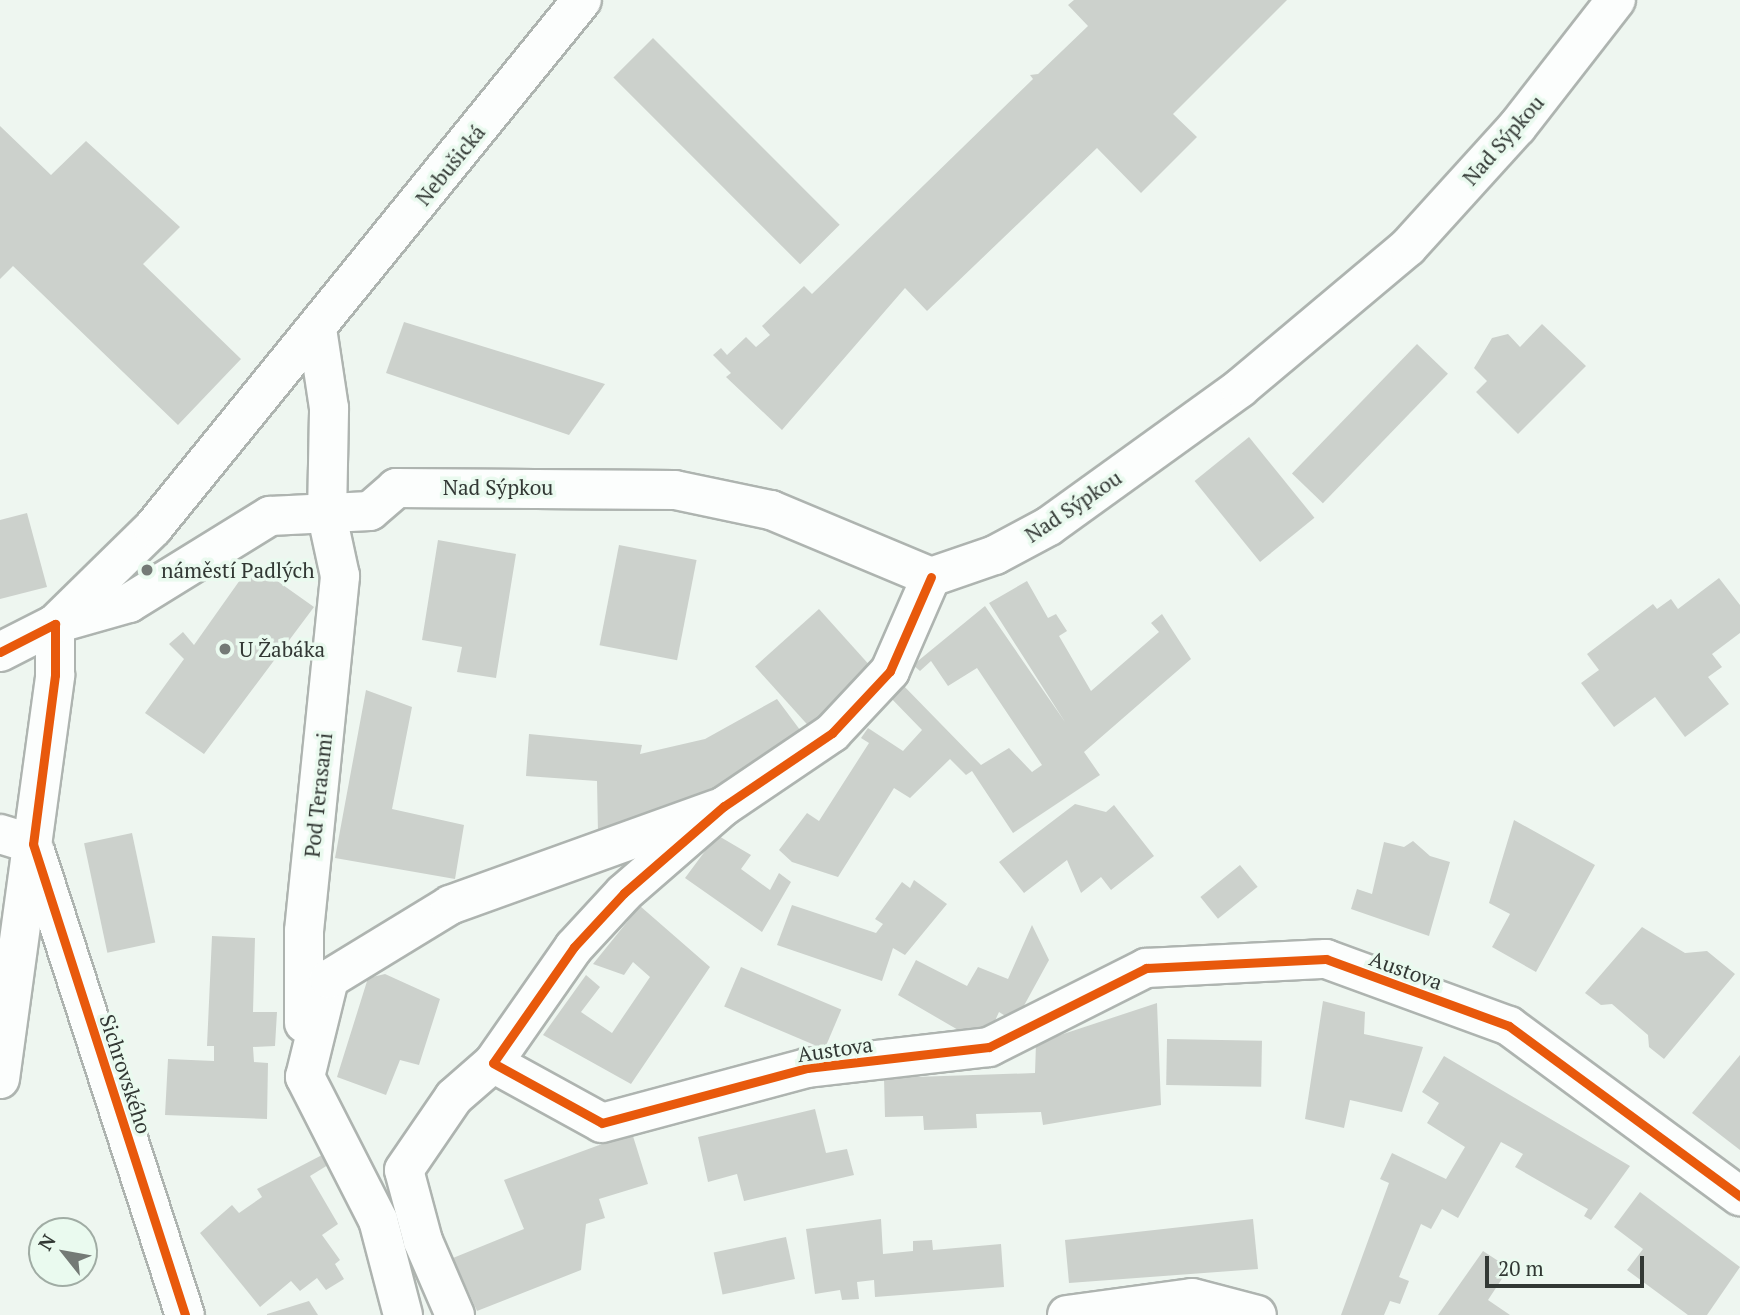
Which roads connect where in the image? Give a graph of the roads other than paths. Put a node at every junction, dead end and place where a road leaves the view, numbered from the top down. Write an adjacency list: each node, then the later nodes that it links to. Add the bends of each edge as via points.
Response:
1 (582, 0): 3 (street, Nebušická)
2 (1616, 0): 5 (street, Nad Sýpkou, via 1517,128 1408,247 1240,388 1049,526)
3 (317, 329): 4 (street, via 329,408); 6 (street, via 153,528)
4 (327, 516): 5 (street, Nad Sýpkou, via 370,511 396,488 675,490 771,510); 6 (street, via 270,516 129,603); 11 (street, Pod Terasami, via 340,576 304,932)
5 (931, 577): 8 (street, via 890,671 832,733)
6 (55, 624): 7 (street); 9 (street, via 55,675)
7 (0, 652)
8 (724, 806): 10 (street, via 624,892 573,947); 11 (street, via 450,905 329,979)
9 (16, 839): 12 (street); 15 (street, Sichrovského)
10 (493, 1063): 13 (street, Austova, via 602,1123 807,1068 989,1047 1146,968 1326,959 1509,1026); 17 (street, via 454,1097 404,1170 423,1241)
11 (304, 1077): 16 (street, Pod Terasami, via 379,1220)
12 (0, 1079)
13 (1740, 1196)
14 (1250, 1313): 18 (street, via 1192,1298)
15 (185, 1315)
16 (403, 1315)
17 (455, 1315)
18 (1067, 1315)

